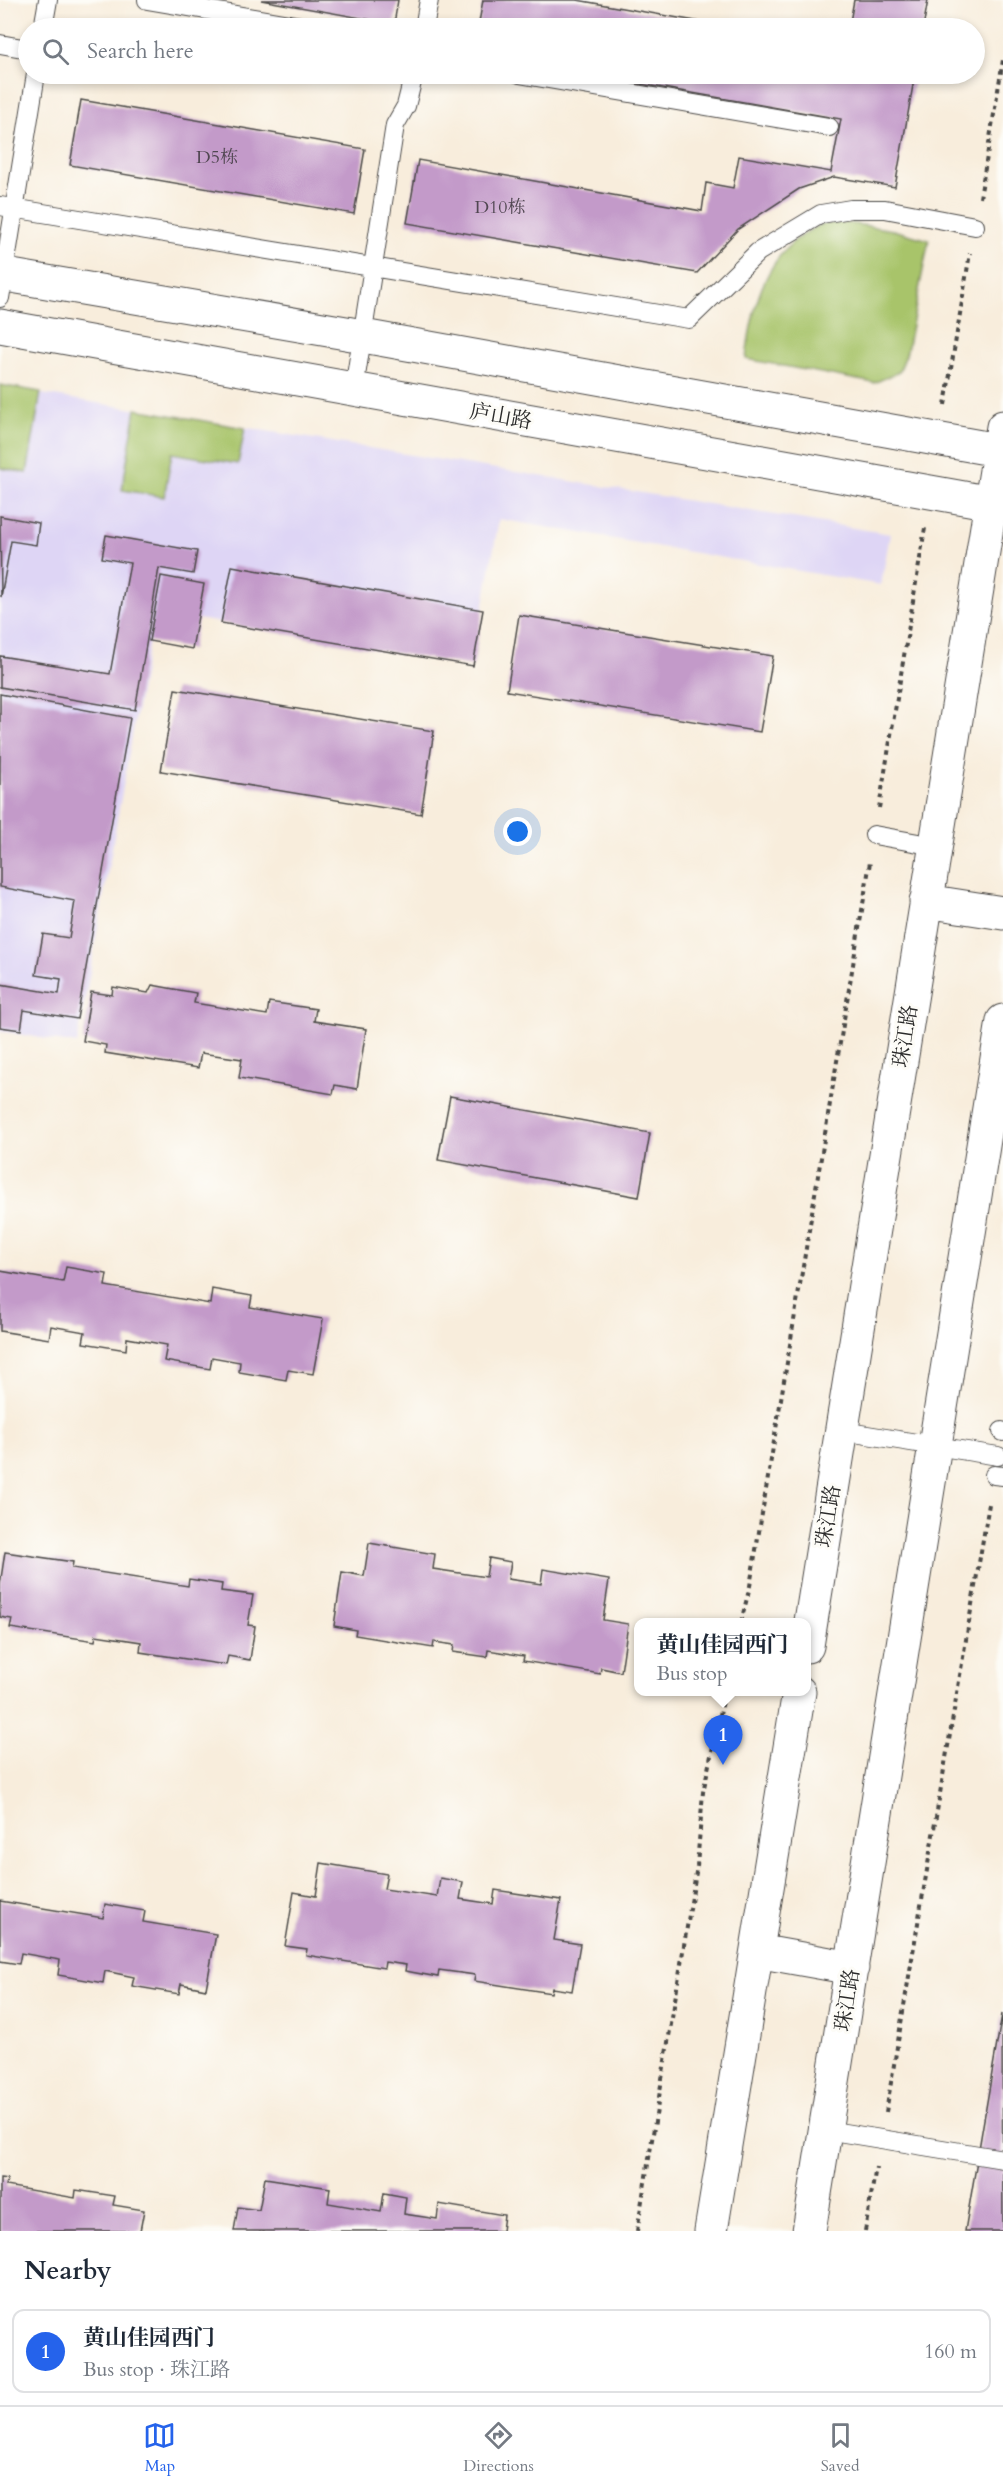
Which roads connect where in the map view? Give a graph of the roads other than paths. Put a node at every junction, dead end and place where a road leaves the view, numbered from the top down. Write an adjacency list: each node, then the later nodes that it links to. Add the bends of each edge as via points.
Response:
1 (48, 0): 4 (lane)
2 (147, 0): 5 (lane)
3 (429, 0): 6 (lane)
4 (45, 18)
5 (254, 18)
6 (426, 18)
7 (0, 44): 8 (lane)
8 (18, 47)
9 (34, 84): 13 (lane)
10 (412, 84): 15 (lane, via 406,106 395,125)
11 (577, 84): 12 (lane)
12 (829, 127)
13 (7, 207): 15 (lane); 16 (lane)
14 (975, 226): 15 (lane, via 885,209 821,214 758,252 689,319)
15 (373, 267): 18 (lane)
16 (1, 282): 18 (street)
17 (0, 326): 19 (street, 庐山路)
18 (362, 336): 19 (lane); 20 (street)
19 (354, 389): 21 (street, 庐山路)
20 (1002, 443): 21 (street, 珠江路)
21 (997, 504): 23 (street, 珠江路)
22 (874, 835): 23 (lane)
23 (935, 846): 24 (street, 珠江路)
24 (926, 901): 25 (street); 27 (street, 珠江路)
25 (1003, 914)
26 (1003, 1022): 28 (street, 珠江路)
27 (842, 1431): 28 (lane); 30 (street, 珠江路)
28 (936, 1446): 29 (lane); 33 (street, 珠江路)
29 (998, 1456)
30 (811, 1621)
31 (799, 1696): 32 (street)
32 (757, 1951): 33 (street); 36 (street)
33 (852, 1968): 34 (street, 珠江路)
34 (826, 2130): 35 (lane); 37 (street, 珠江路)
35 (1003, 2159)
36 (711, 2231)
37 (809, 2231)

